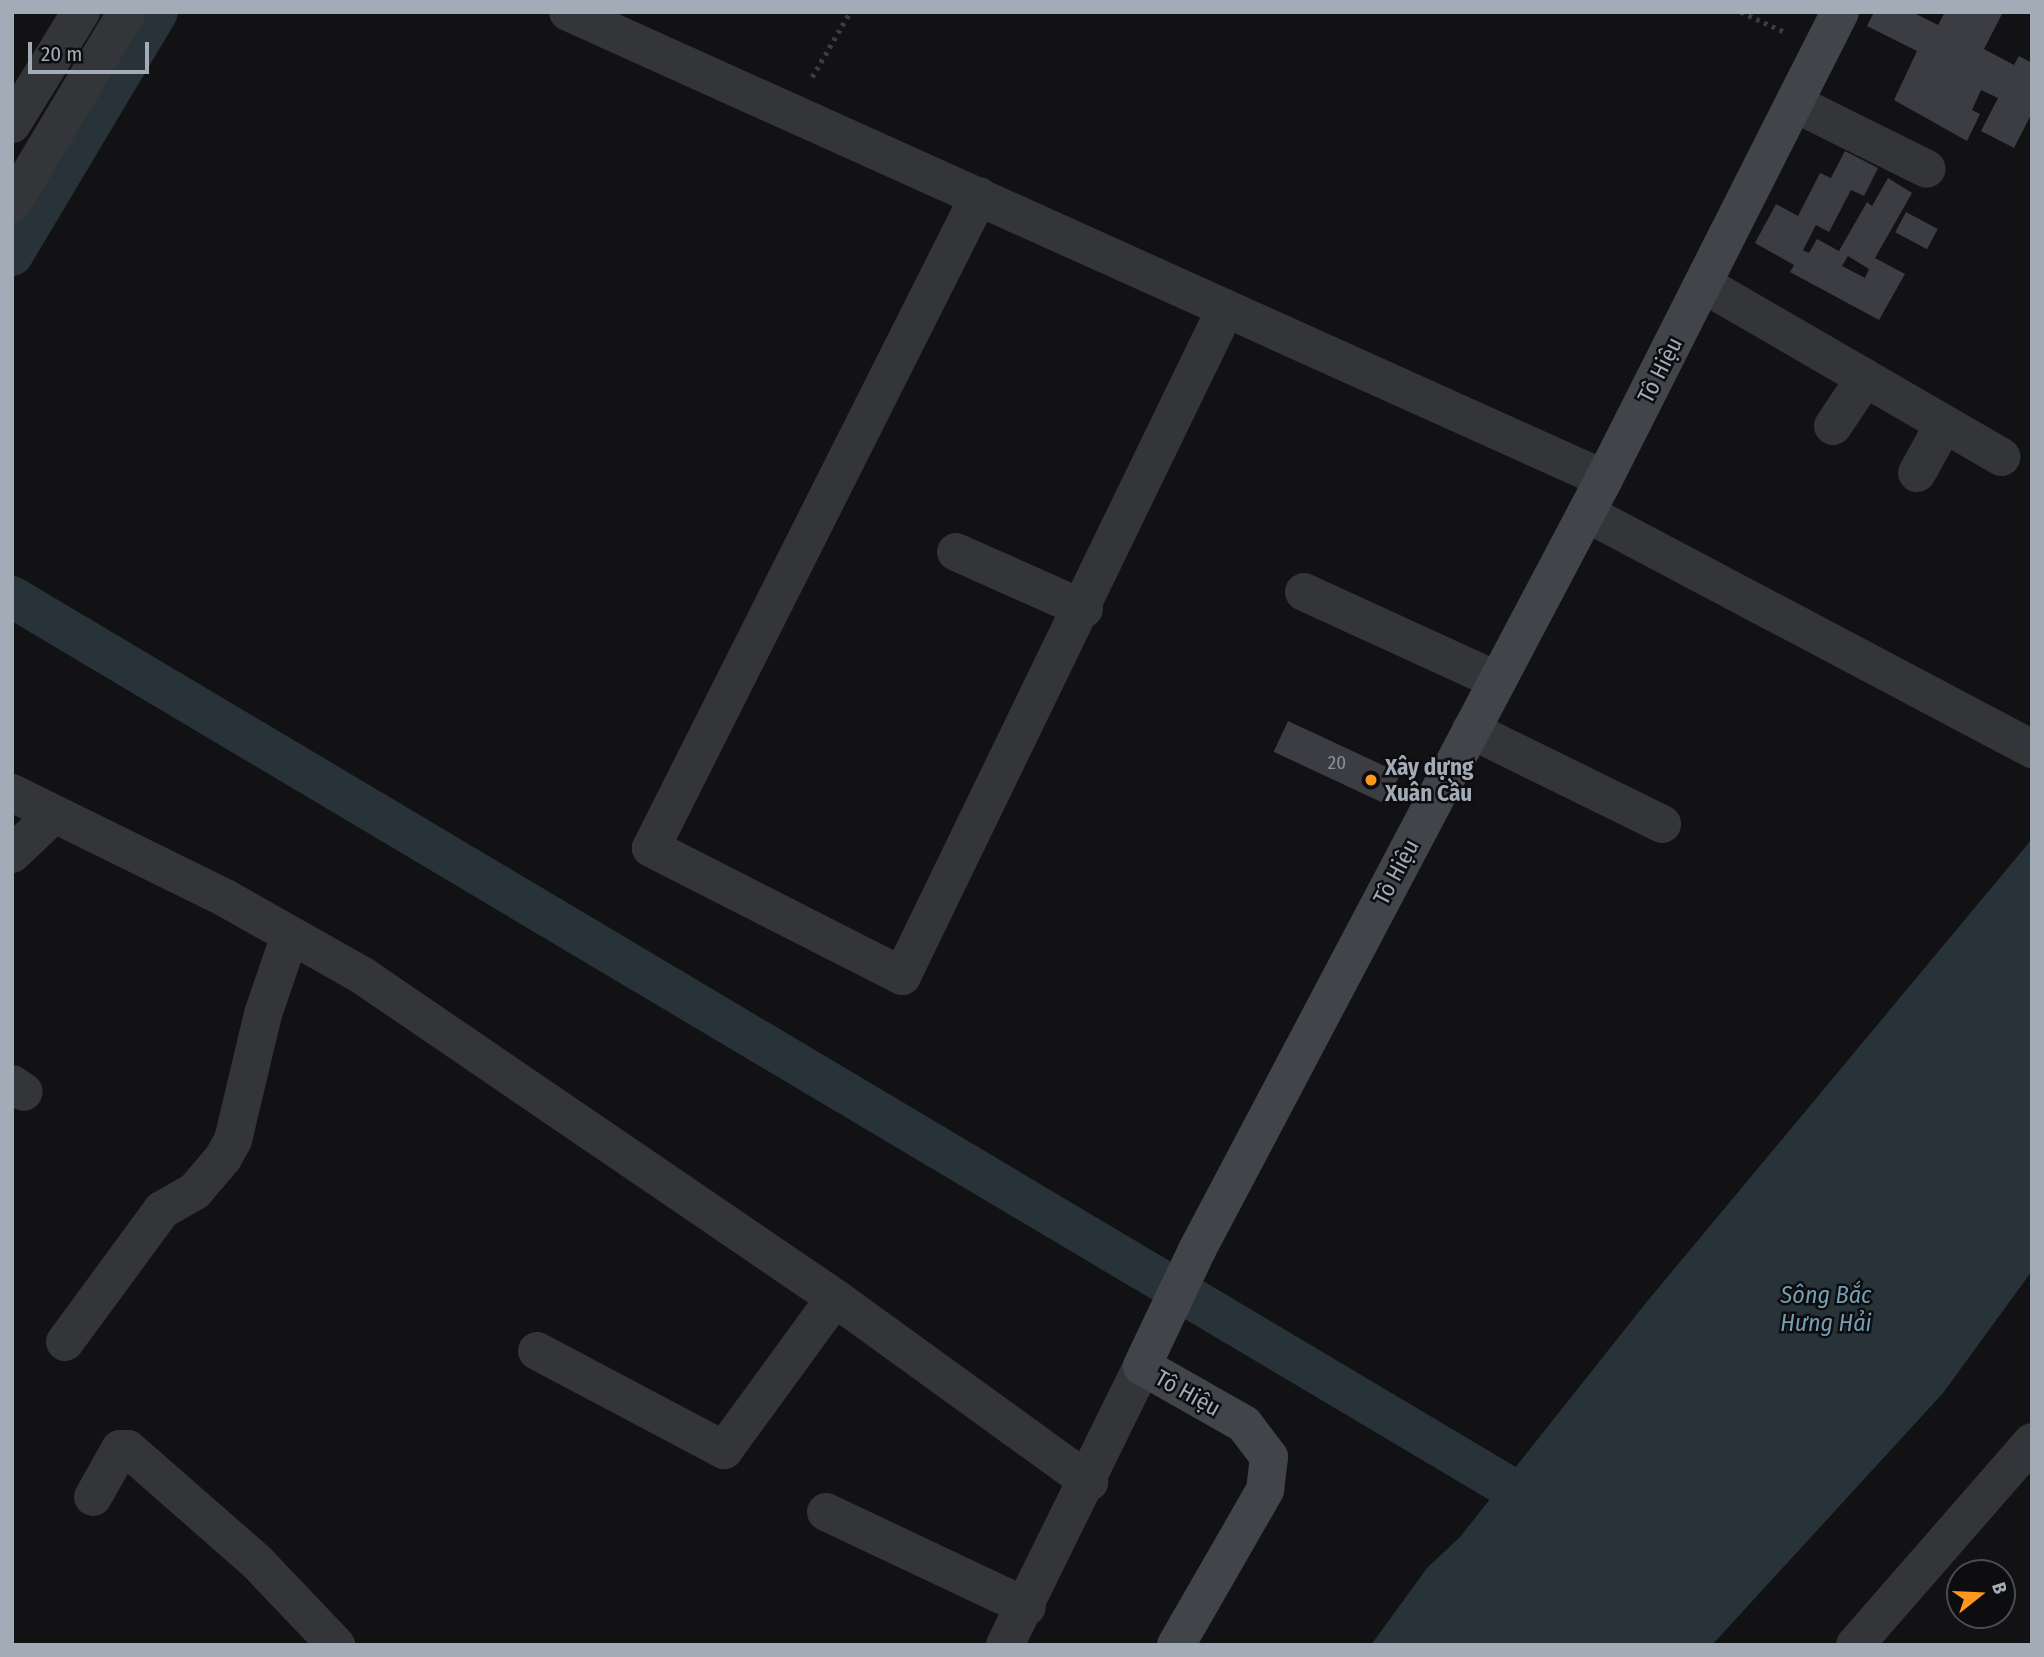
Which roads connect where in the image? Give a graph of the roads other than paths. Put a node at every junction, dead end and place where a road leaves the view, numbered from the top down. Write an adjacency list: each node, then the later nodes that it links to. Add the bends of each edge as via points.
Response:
1 (80, 12): 6 (street)
2 (128, 12): 9 (street)
3 (568, 12): 8 (street)
4 (1840, 12): 5 (main road, Tô Hiệu)
5 (1794, 103): 7 (street); 10 (main road, Tô Hiệu)
6 (12, 124)
7 (1927, 169)
8 (979, 196): 11 (street); 21 (street, via 651,848 902,976)
9 (12, 204)
10 (1703, 284): 12 (street); 17 (main road, Tô Hiệu)
11 (1226, 308): 17 (street); 21 (street)
12 (1865, 378): 13 (street); 14 (street)
13 (1944, 424): 15 (street); 16 (street)
14 (1833, 426)
15 (2002, 457)
16 (1917, 473)
17 (1605, 479): 18 (main road, Tô Hiệu)
18 (1586, 513): 22 (main road, Tô Hiệu); 24 (street)
19 (956, 552): 21 (street)
20 (1304, 592): 22 (street)
21 (1084, 609)
22 (1498, 681): 23 (main road, Tô Hiệu)
23 (1471, 730): 27 (street); 33 (main road, Tô Hiệu, via 1197,1250)
24 (2032, 749)
25 (12, 793): 26 (street)
26 (53, 815): 28 (street); 29 (street, via 227,899)
27 (1662, 824)
28 (12, 854)
29 (290, 935): 30 (street, via 363,976); 31 (street, via 262,1014 233,1140 195,1191 162,1210)
30 (835, 1297): 32 (street, via 724,1450); 35 (street)
31 (65, 1342)
32 (537, 1351)
33 (1149, 1351): 35 (street); 41 (main road, Tô Hiệu, via 1244,1424 1269,1457 1265,1490)
34 (2032, 1442): 42 (street)
35 (1089, 1482): 38 (street)
36 (93, 1497): 39 (street, via 120,1449 128,1449 257,1562)
37 (825, 1512): 38 (street)
38 (1027, 1607): 40 (street)
39 (336, 1645)
40 (1005, 1645)
41 (1176, 1645)
42 (1855, 1645)

